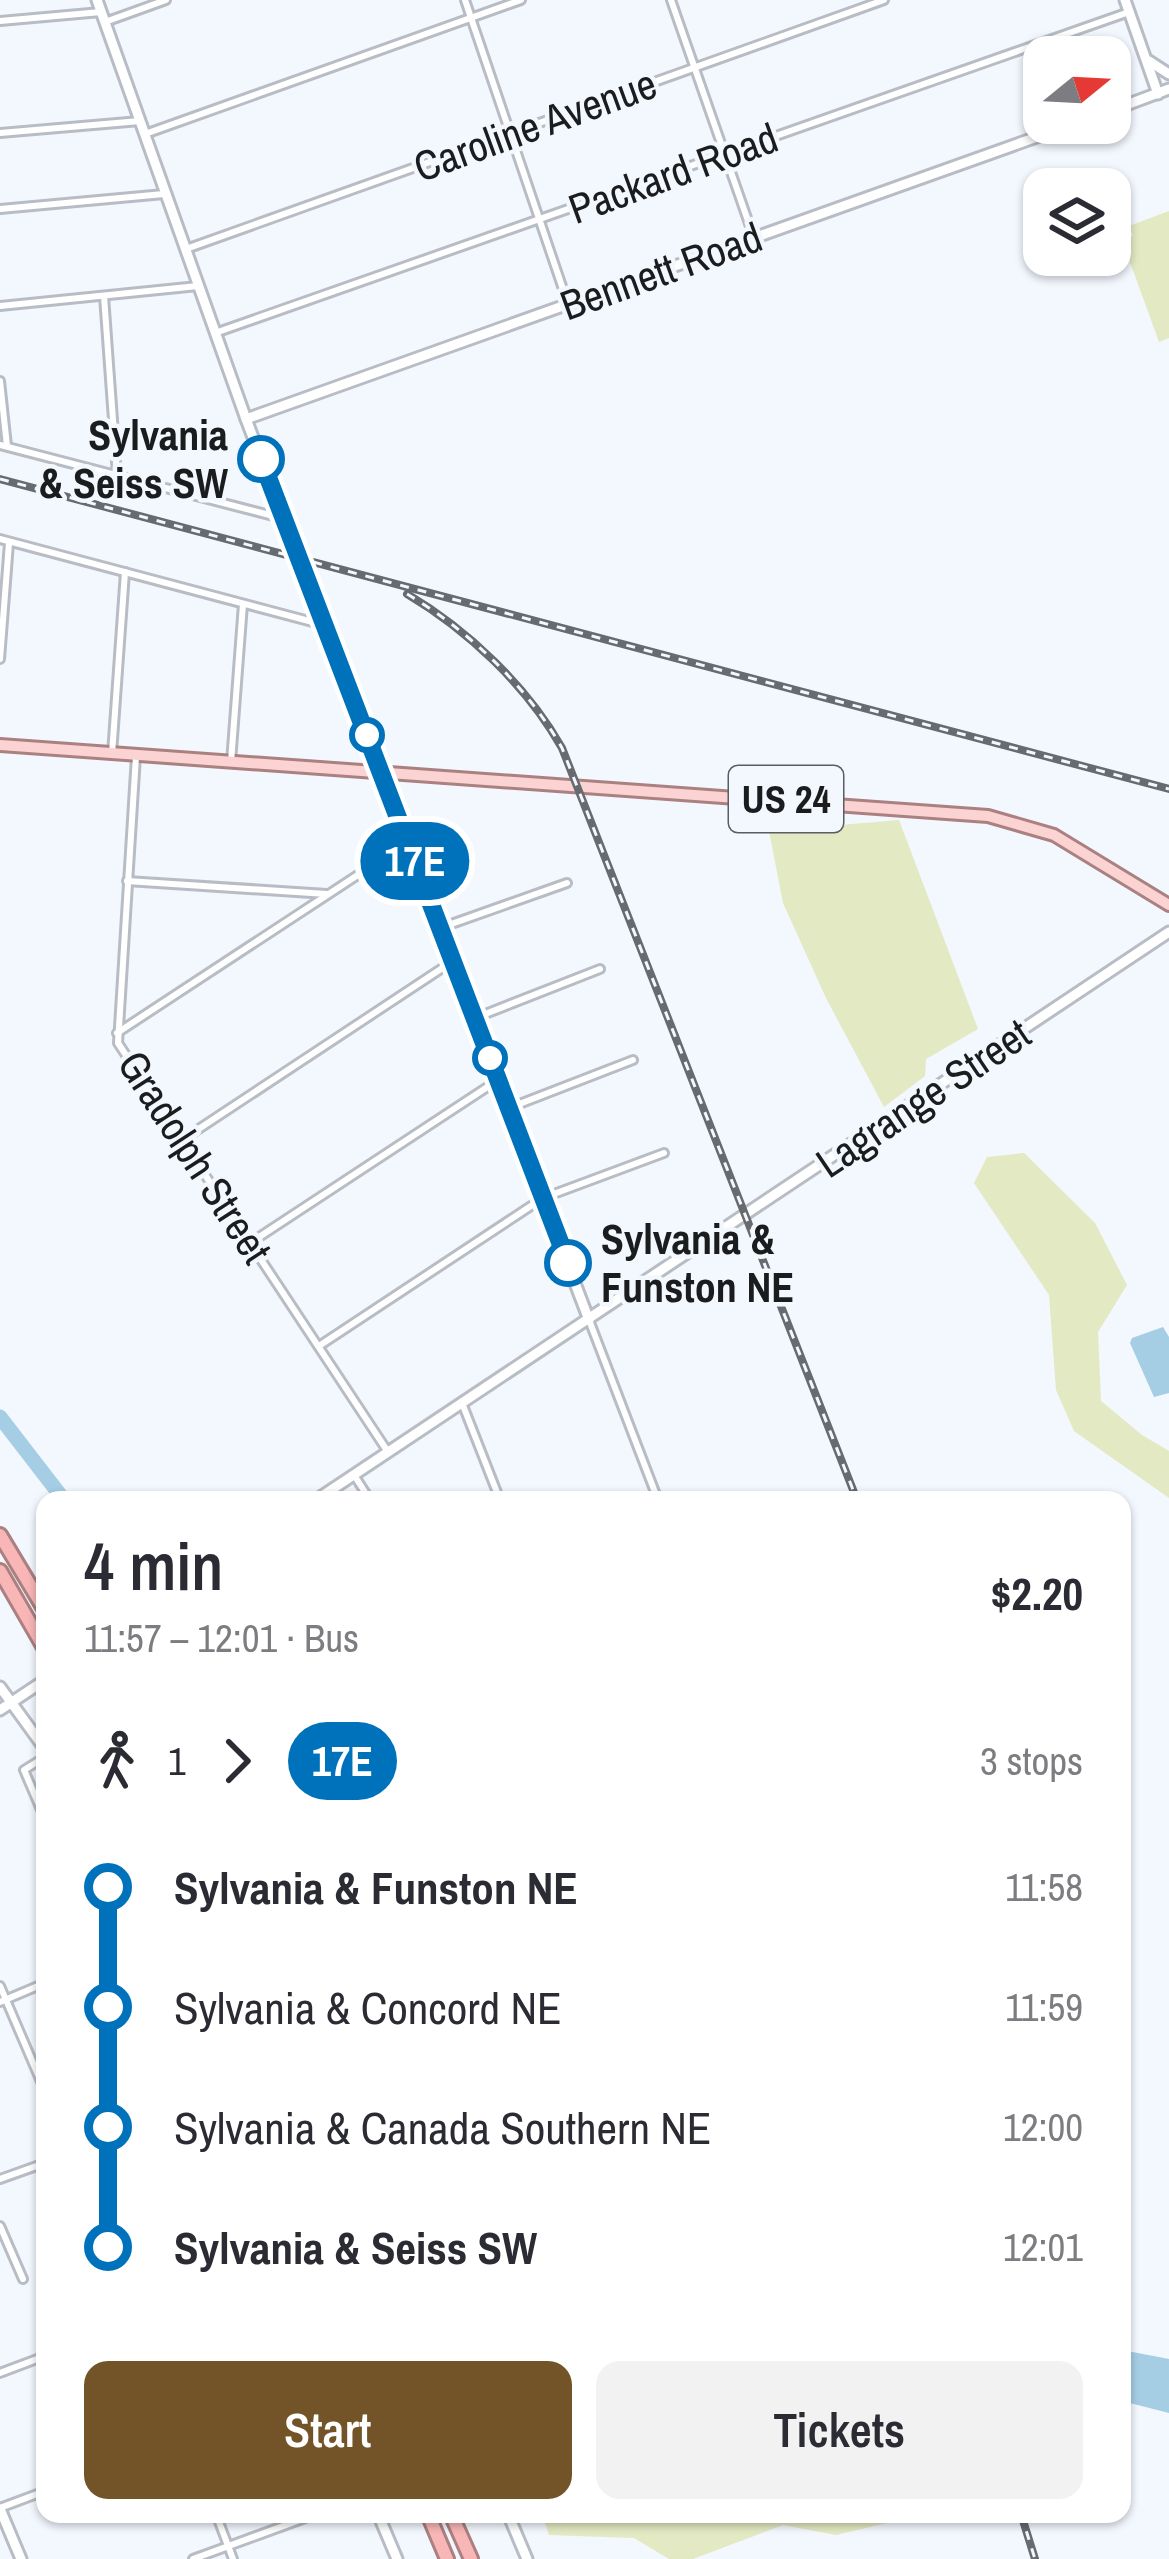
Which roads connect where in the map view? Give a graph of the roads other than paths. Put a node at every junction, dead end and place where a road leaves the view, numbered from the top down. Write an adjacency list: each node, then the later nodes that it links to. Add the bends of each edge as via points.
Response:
1 (166, 0): 7 (street)
2 (465, 0): 8 (street)
3 (521, 0): 8 (street)
4 (671, 0): 11 (street)
5 (884, 0): 11 (street, Caroline Avenue)
6 (1127, 6): 10 (main road); 20 (street, Packard Road)
7 (101, 11): 9 (street); 15 (main road)
8 (471, 18): 17 (street); 18 (street)
9 (0, 21)
10 (1145, 57): 12 (main road); 13 (main road)
11 (695, 68): 17 (street, Caroline Avenue); 20 (street)
12 (1169, 74)
13 (1164, 92): 14 (main road)
14 (1131, 104)
15 (140, 121): 16 (street); 18 (main road)
16 (0, 133)
17 (511, 133): 23 (street); 25 (street, Caroline Avenue)
18 (145, 134): 21 (main road)
19 (1023, 142): 24 (main road, Bennett Road)
20 (726, 154): 23 (street, Packard Road); 24 (street)
21 (166, 194): 22 (street); 25 (main road)
22 (0, 209)
23 (540, 220): 28 (street); 30 (street, Packard Road)
24 (754, 238): 28 (main road, Bennett Road)
25 (185, 249): 26 (main road)
26 (198, 286): 27 (street); 30 (main road)
27 (104, 296): 29 (street); 34 (street)
28 (568, 304): 32 (main road, Bennett Road)
29 (0, 306)
30 (215, 333): 32 (main road)
31 (0, 381): 33 (street)
32 (246, 419): 35 (main road)
33 (3, 446): 34 (street)
34 (117, 475): 35 (street)
35 (284, 518): 39 (main road)
36 (5, 540): 37 (street); 40 (street)
37 (125, 572): 38 (street); 42 (street)
38 (243, 603): 39 (street); 44 (street)
39 (324, 625): 45 (main road)
40 (0, 659)
41 (0, 745): 42 (main road, US 24)
42 (112, 754): 43 (main road, US 24)
43 (136, 756): 44 (main road, US 24); 47 (street, Gradolph Street)
44 (231, 762): 45 (main road, US 24)
45 (381, 771): 46 (main road); 50 (main road, US 24, via 988,815 1054,835)
46 (407, 842): 49 (street); 51 (main road)
47 (127, 881): 49 (street); 56 (street, Gradolph Street)
48 (567, 883): 51 (street)
49 (328, 894): 56 (street)
50 (1169, 905)
51 (440, 928): 53 (main road)
52 (1169, 932): 64 (main road, Lagrange Street)
53 (453, 961): 55 (main road); 60 (street)
54 (600, 969): 55 (street)
55 (475, 1018): 58 (main road)
56 (117, 1034): 60 (street, Gradolph Street)
57 (633, 1060): 59 (street)
58 (498, 1080): 59 (main road); 63 (street)
59 (509, 1108): 62 (main road)
60 (182, 1140): 63 (street, Gradolph Street)
61 (664, 1153): 62 (street)
62 (543, 1198): 64 (main road); 65 (street)
63 (250, 1243): 65 (street, Gradolph Street)
64 (589, 1320): 66 (main road, Lagrange Street); 72 (street)
65 (319, 1346): 67 (street, Gradolph Street)
66 (462, 1403): 67 (main road, Lagrange Street); 71 (street)
67 (388, 1452): 68 (main road, Lagrange Street)
68 (354, 1475): 69 (main road, Lagrange Street); 70 (street)
69 (330, 1491)
70 (364, 1491)
71 (496, 1491)
72 (655, 1491)
73 (0, 1535): 75 (highway)
74 (0, 1571): 76 (highway)
75 (36, 1595)
76 (36, 1633)
77 (36, 1686): 79 (main road)
78 (0, 1687): 79 (main road)
79 (13, 1702): 80 (main road); 81 (main road)
80 (0, 1710)
81 (36, 1739)
82 (36, 1760): 83 (street, via 24,1769)
83 (36, 1798)
84 (0, 1986): 86 (street)
85 (36, 1987): 86 (street)
86 (3, 2001): 87 (street)
87 (36, 2072)
88 (36, 2165): 89 (street)
89 (0, 2179)
90 (0, 2226): 91 (street)
91 (22, 2279)
92 (36, 2359): 93 (street)
93 (0, 2373)
94 (36, 2494): 95 (street)
95 (0, 2508): 102 (main road)
96 (219, 2523): 103 (street)
97 (291, 2523): 103 (street)
98 (382, 2523): 107 (main road)
99 (432, 2523): 108 (highway)
100 (456, 2523): 109 (highway)
101 (512, 2523): 110 (main road)
102 (5, 2534): 104 (main road)
103 (228, 2546): 105 (street); 106 (street)
104 (21, 2559)
105 (194, 2559)
106 (233, 2559)
107 (397, 2559)
108 (447, 2559)
109 (471, 2559)
110 (526, 2559)

